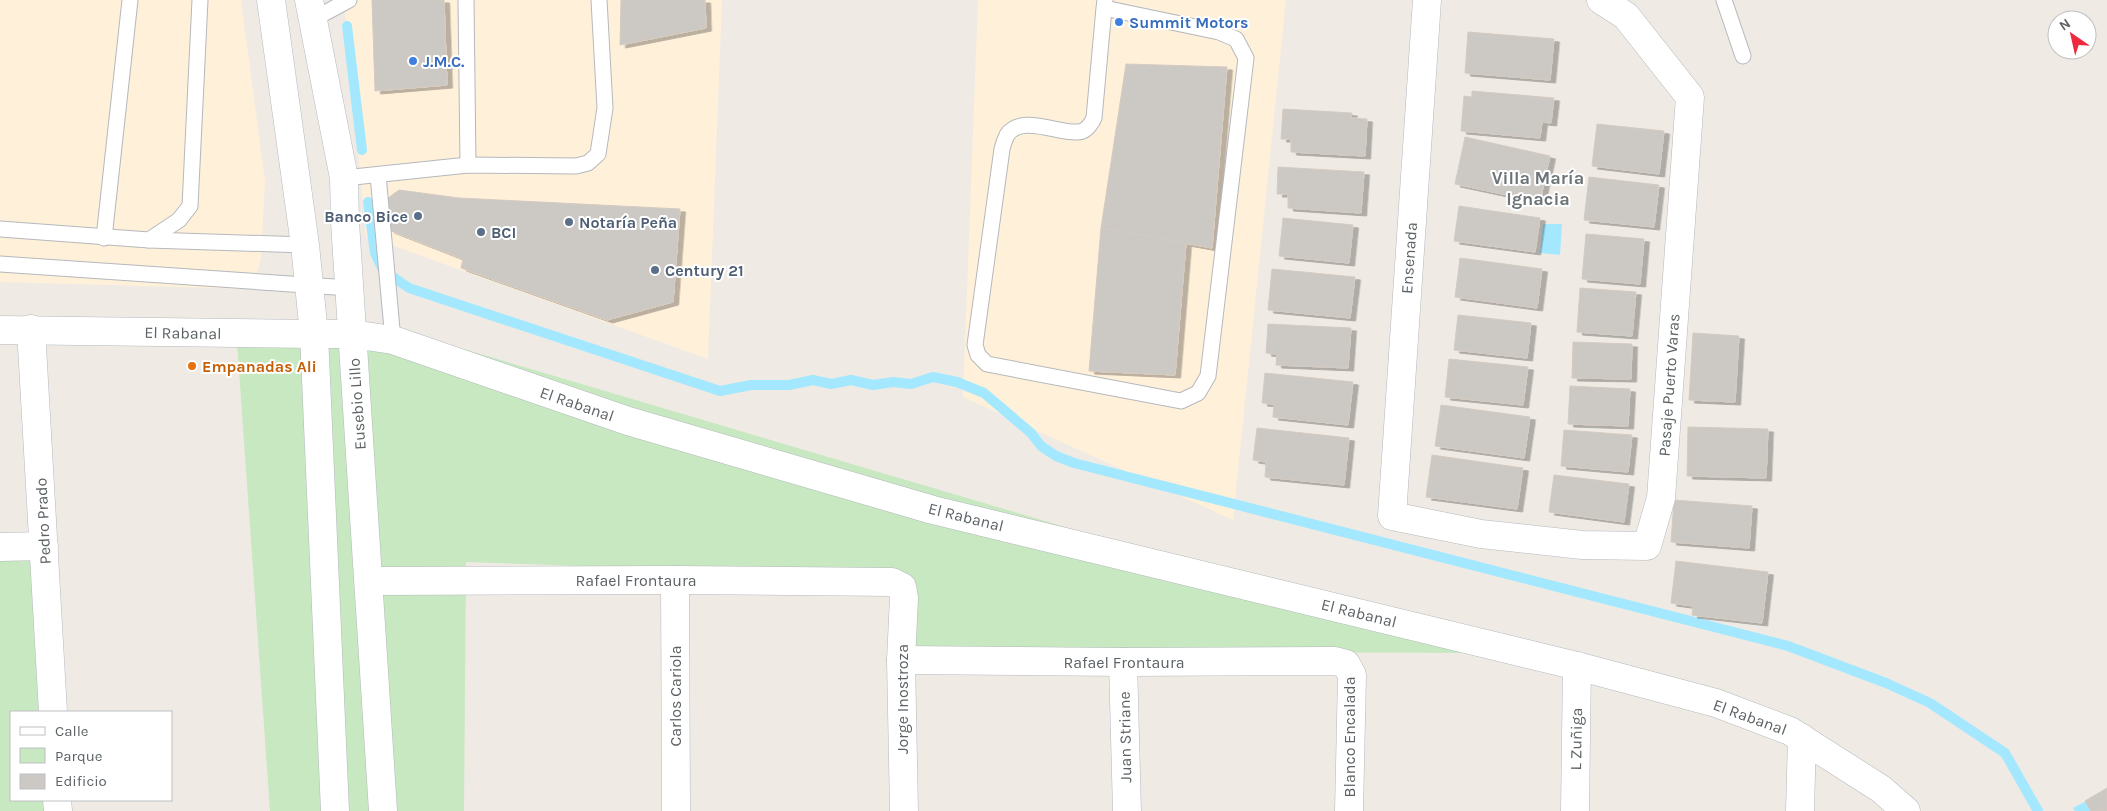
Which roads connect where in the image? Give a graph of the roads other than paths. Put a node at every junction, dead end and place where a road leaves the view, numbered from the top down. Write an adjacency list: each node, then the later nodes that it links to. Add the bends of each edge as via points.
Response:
1 (130, 0): 19 (lane)
2 (200, 0): 13 (lane)
3 (208, 0): 13 (lane)
4 (271, 0): 21 (street)
5 (348, 0): 12 (lane)
6 (466, 0): 15 (lane)
7 (599, 0): 15 (lane, via 606,93 598,154 588,163 576,166)
8 (1427, 0): 30 (street, Ensenada)
9 (1601, 0): 30 (street, Pasaje Puerto Varas, via 1626,16 1690,97 1660,498 1647,546 1582,545 1481,534)
10 (1724, 0): 14 (lane)
11 (1105, 4): 11 (lane, via 1219,32 1236,39 1246,58 1208,376 1198,393 1181,401 987,364 978,356 974,345 1002,149 1008,134 1018,126 1079,132 1089,127 1094,118)
12 (310, 10): 17 (street, Eusebio Lillo)
13 (199, 20): 20 (lane, via 190,206 179,220)
14 (1743, 56)
15 (468, 165): 16 (lane)
16 (378, 175): 17 (lane); 29 (lane)
17 (344, 178): 24 (street, Eusebio Lillo)
18 (0, 229): 19 (lane)
19 (104, 238): 20 (lane)
20 (148, 240): 21 (lane)
21 (305, 245): 23 (street)
22 (0, 264): 23 (lane)
23 (309, 285): 24 (lane); 27 (street)
24 (349, 288): 28 (street, Eusebio Lillo)
25 (31, 329): 26 (street, El Rabanal); 27 (street, El Rabanal); 31 (street, Pedro Prado)
26 (0, 330)
27 (314, 334): 28 (street, El Rabanal); 42 (street)
28 (352, 334): 29 (street, El Rabanal); 34 (street, Eusebio Lillo)
29 (394, 340): 39 (street, El Rabanal, via 628,421 933,510)
30 (1392, 516)
31 (44, 546): 32 (street); 40 (street, Pedro Prado)
32 (0, 548)
33 (674, 580): 34 (street, Rafael Frontaura); 35 (street, Rafael Frontaura, via 892,582); 44 (street, Carlos Cariola)
34 (369, 581): 43 (street, Eusebio Lillo)
35 (902, 587): 36 (street, Jorge Inostroza)
36 (901, 660): 37 (street, Rafael Frontaura); 45 (street, Jorge Inostroza)
37 (1123, 662): 38 (street, Rafael Frontaura, via 1335,661); 46 (street, Juan Striane)
38 (1346, 664): 47 (street, Blanco Encalada, via 1352,675)
39 (1577, 666): 41 (street, El Rabanal, via 1716,703); 48 (street, L Zuñiga)
40 (53, 711)
41 (1802, 738): 49 (street); 50 (street, El Rabanal, via 1881,788)
42 (335, 811)
43 (383, 811)
44 (676, 811)
45 (904, 811)
46 (1127, 811)
47 (1349, 811)
48 (1576, 811)
49 (1800, 811)
50 (1906, 811)

